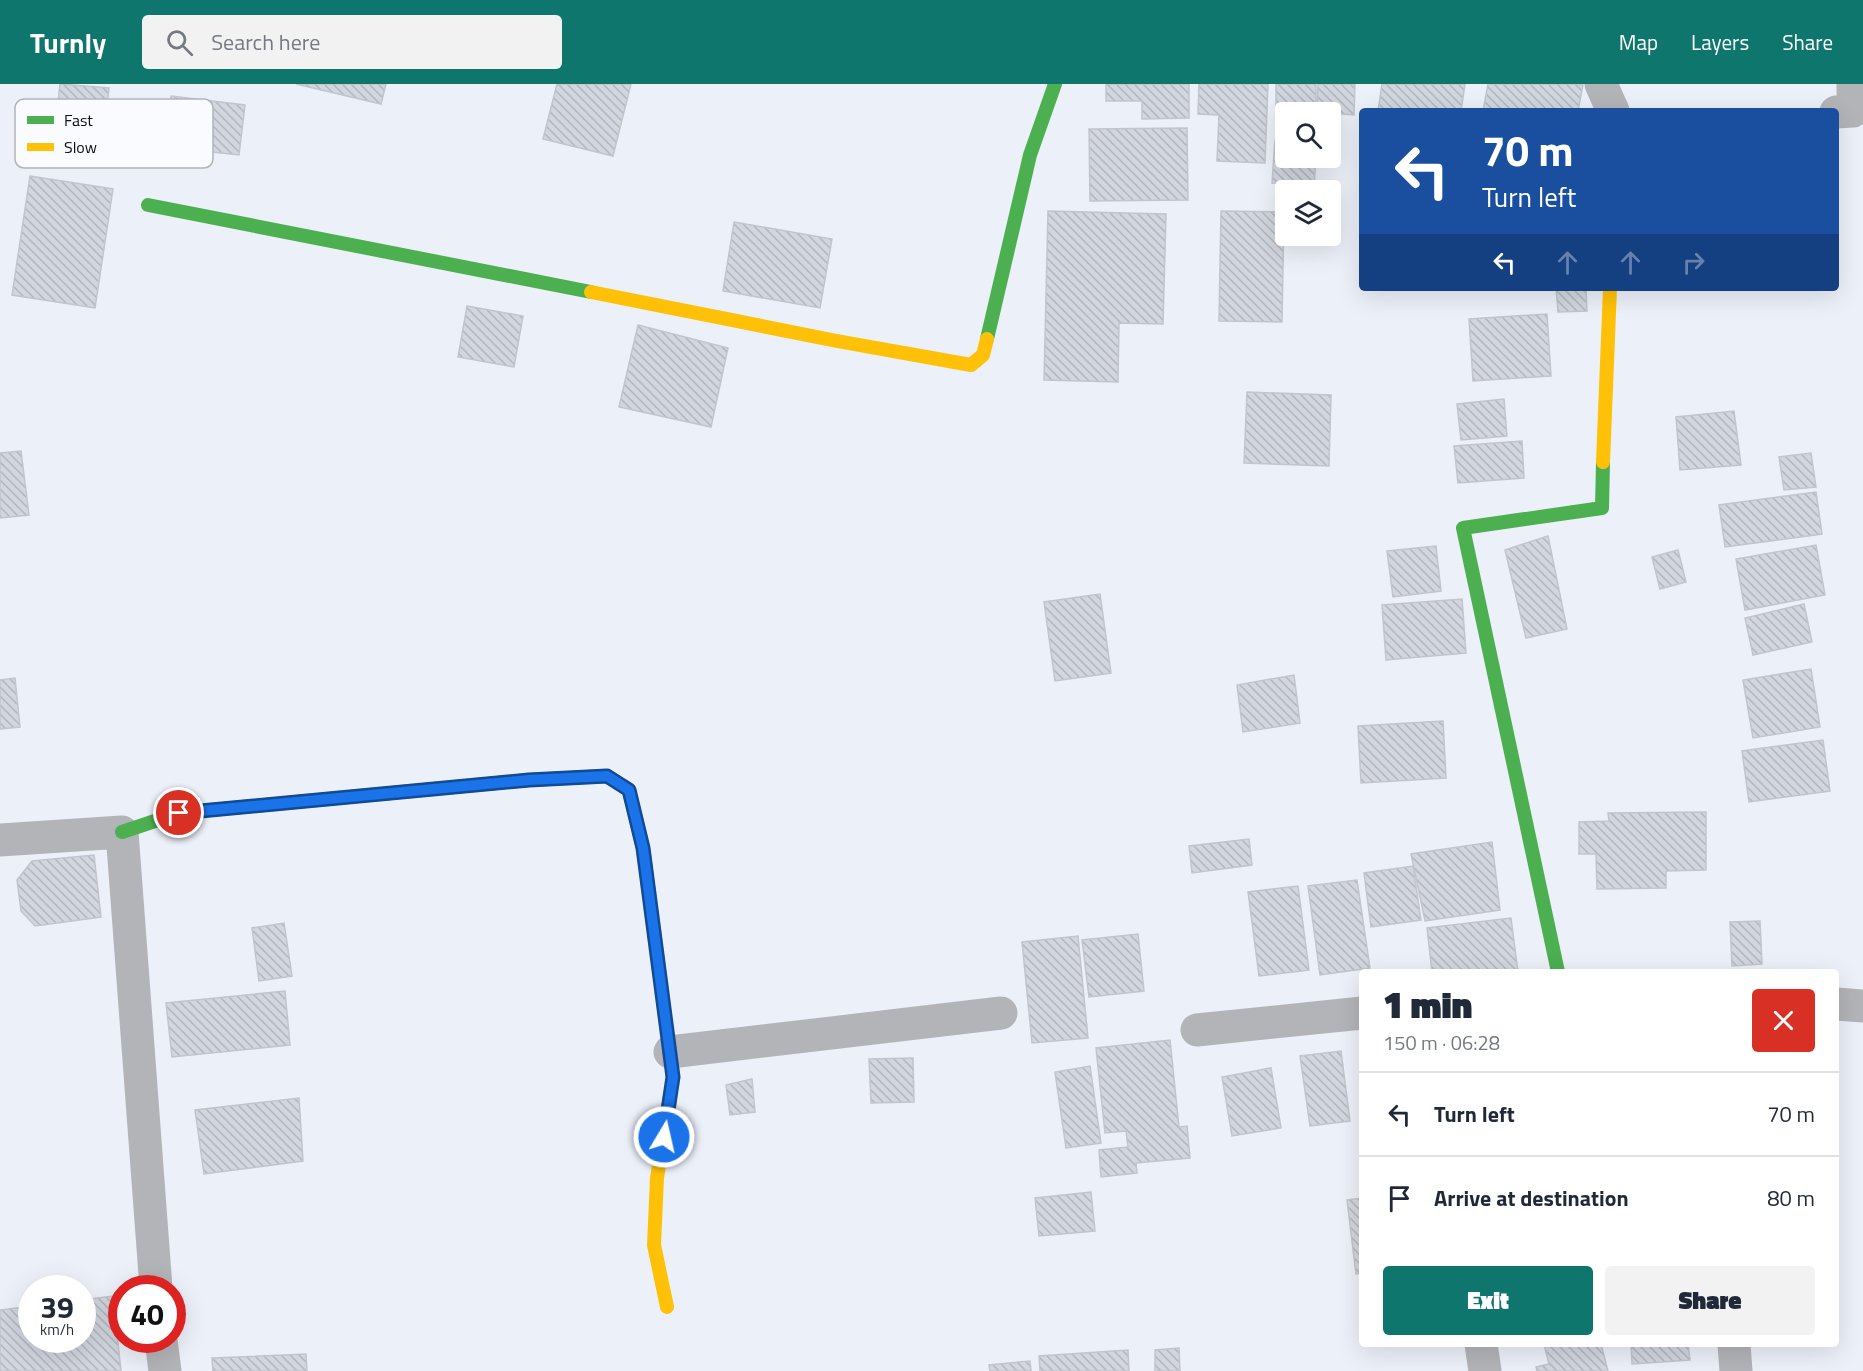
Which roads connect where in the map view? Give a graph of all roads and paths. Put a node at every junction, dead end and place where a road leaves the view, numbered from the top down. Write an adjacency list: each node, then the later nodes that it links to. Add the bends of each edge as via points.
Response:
1 (1055, 84): 6 (street, via 1030,155 983,355 971,365)
2 (1601, 84): 4 (street)
3 (1852, 84): 5 (street, via 1853,111)
4 (1612, 108)
5 (1839, 112)
6 (148, 205)
7 (1610, 291): 10 (street, via 1602,507 1463,528)
8 (122, 832): 9 (street); 16 (street, via 179,813 607,776 629,790 641,838); 17 (street)
9 (0, 840)
10 (1557, 969)
11 (1839, 1004): 12 (street)
12 (1863, 1006)
13 (1001, 1013): 16 (street)
14 (1359, 1013): 15 (street)
15 (1197, 1030)
16 (670, 1053): 18 (street, via 673,1077 657,1178 654,1245)
17 (155, 1275)
18 (667, 1307)
19 (1481, 1347): 23 (street)
20 (1734, 1347): 24 (street)
21 (163, 1353): 22 (street)
22 (165, 1371)
23 (1485, 1371)
24 (1736, 1371)

